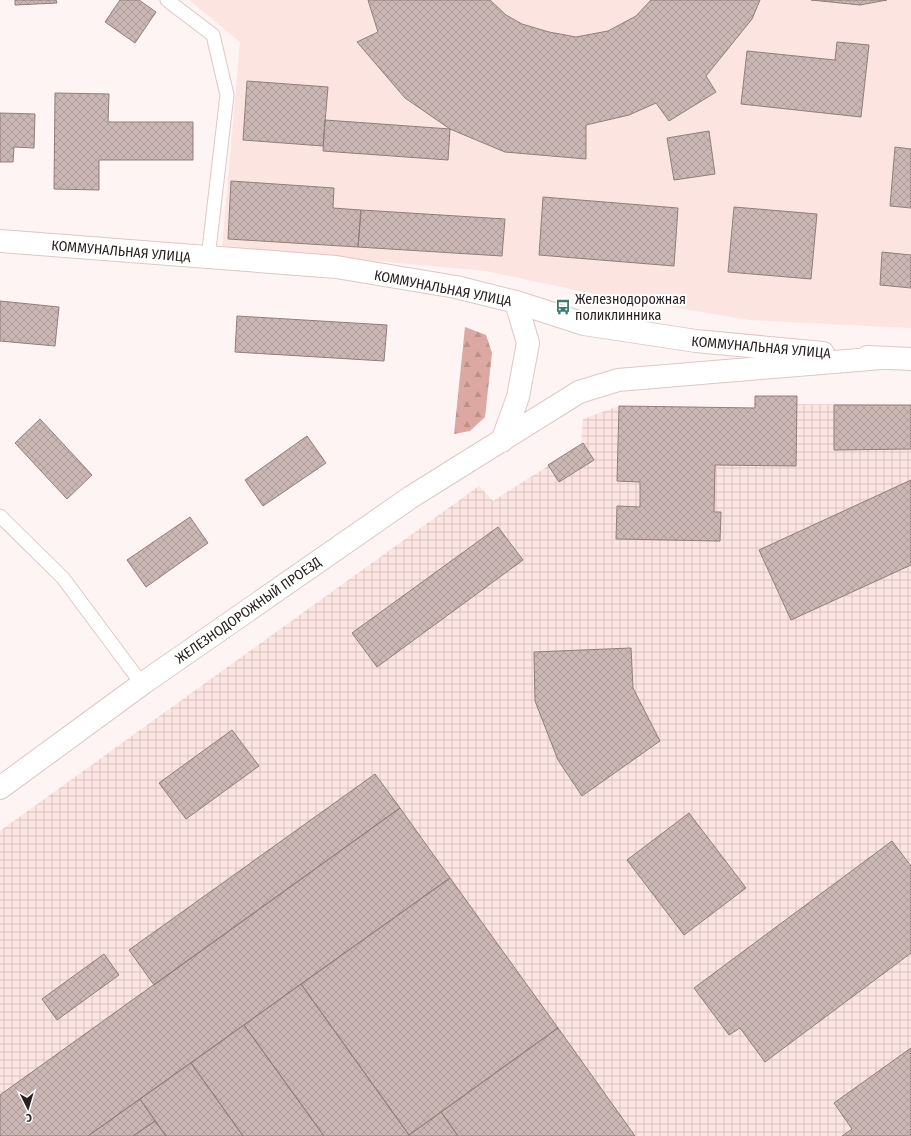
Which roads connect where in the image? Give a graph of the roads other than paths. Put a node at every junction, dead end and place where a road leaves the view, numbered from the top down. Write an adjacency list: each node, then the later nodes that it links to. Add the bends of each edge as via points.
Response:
1 (166, 0): 3 (lane, via 213,35 227,95)
2 (0, 241): 3 (street, КОММУНАЛЬНАЯ УЛИЦА)
3 (208, 258): 4 (street, КОММУНАЛЬНАЯ УЛИЦА, via 336,267 456,287)
4 (516, 302): 5 (street, КОММУНАЛЬНАЯ УЛИЦА, via 584,324 696,341); 7 (street, via 528,343 518,397)
5 (882, 358): 6 (street); 7 (street, ЖЕЛЕЗНОДОРОЖНЫЙ ПРОЕЗД, via 618,380 579,392)
6 (911, 359)
7 (502, 441): 9 (street, ЖЕЛЕЗНОДОРОЖНЫЙ ПРОЕЗД, via 411,496)
8 (0, 516): 9 (lane, via 63,578)
9 (142, 684): 10 (street, ЖЕЛЕЗНОДОРОЖНЫЙ ПРОЕЗД)
10 (0, 788)

